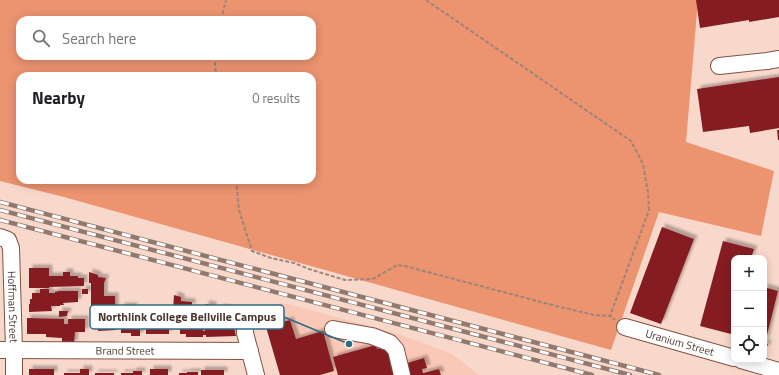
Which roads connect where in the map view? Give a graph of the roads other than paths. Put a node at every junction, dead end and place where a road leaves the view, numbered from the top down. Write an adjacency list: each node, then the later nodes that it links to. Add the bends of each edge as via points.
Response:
1 (779, 59): 2 (street)
2 (719, 66)
3 (4, 239): 7 (street, Hoffman Street, via 11,248)
4 (245, 319): 8 (street)
5 (625, 327): 9 (street, Uranium Street)
6 (333, 329): 14 (street, via 372,336 390,343 396,350)
7 (7, 350): 8 (street, Brand Street); 12 (street, Hoffman Street)
8 (250, 351): 13 (street)
9 (731, 357)
10 (751, 363): 11 (street)
11 (779, 371)
12 (14, 375)
13 (256, 375)
14 (402, 375)

